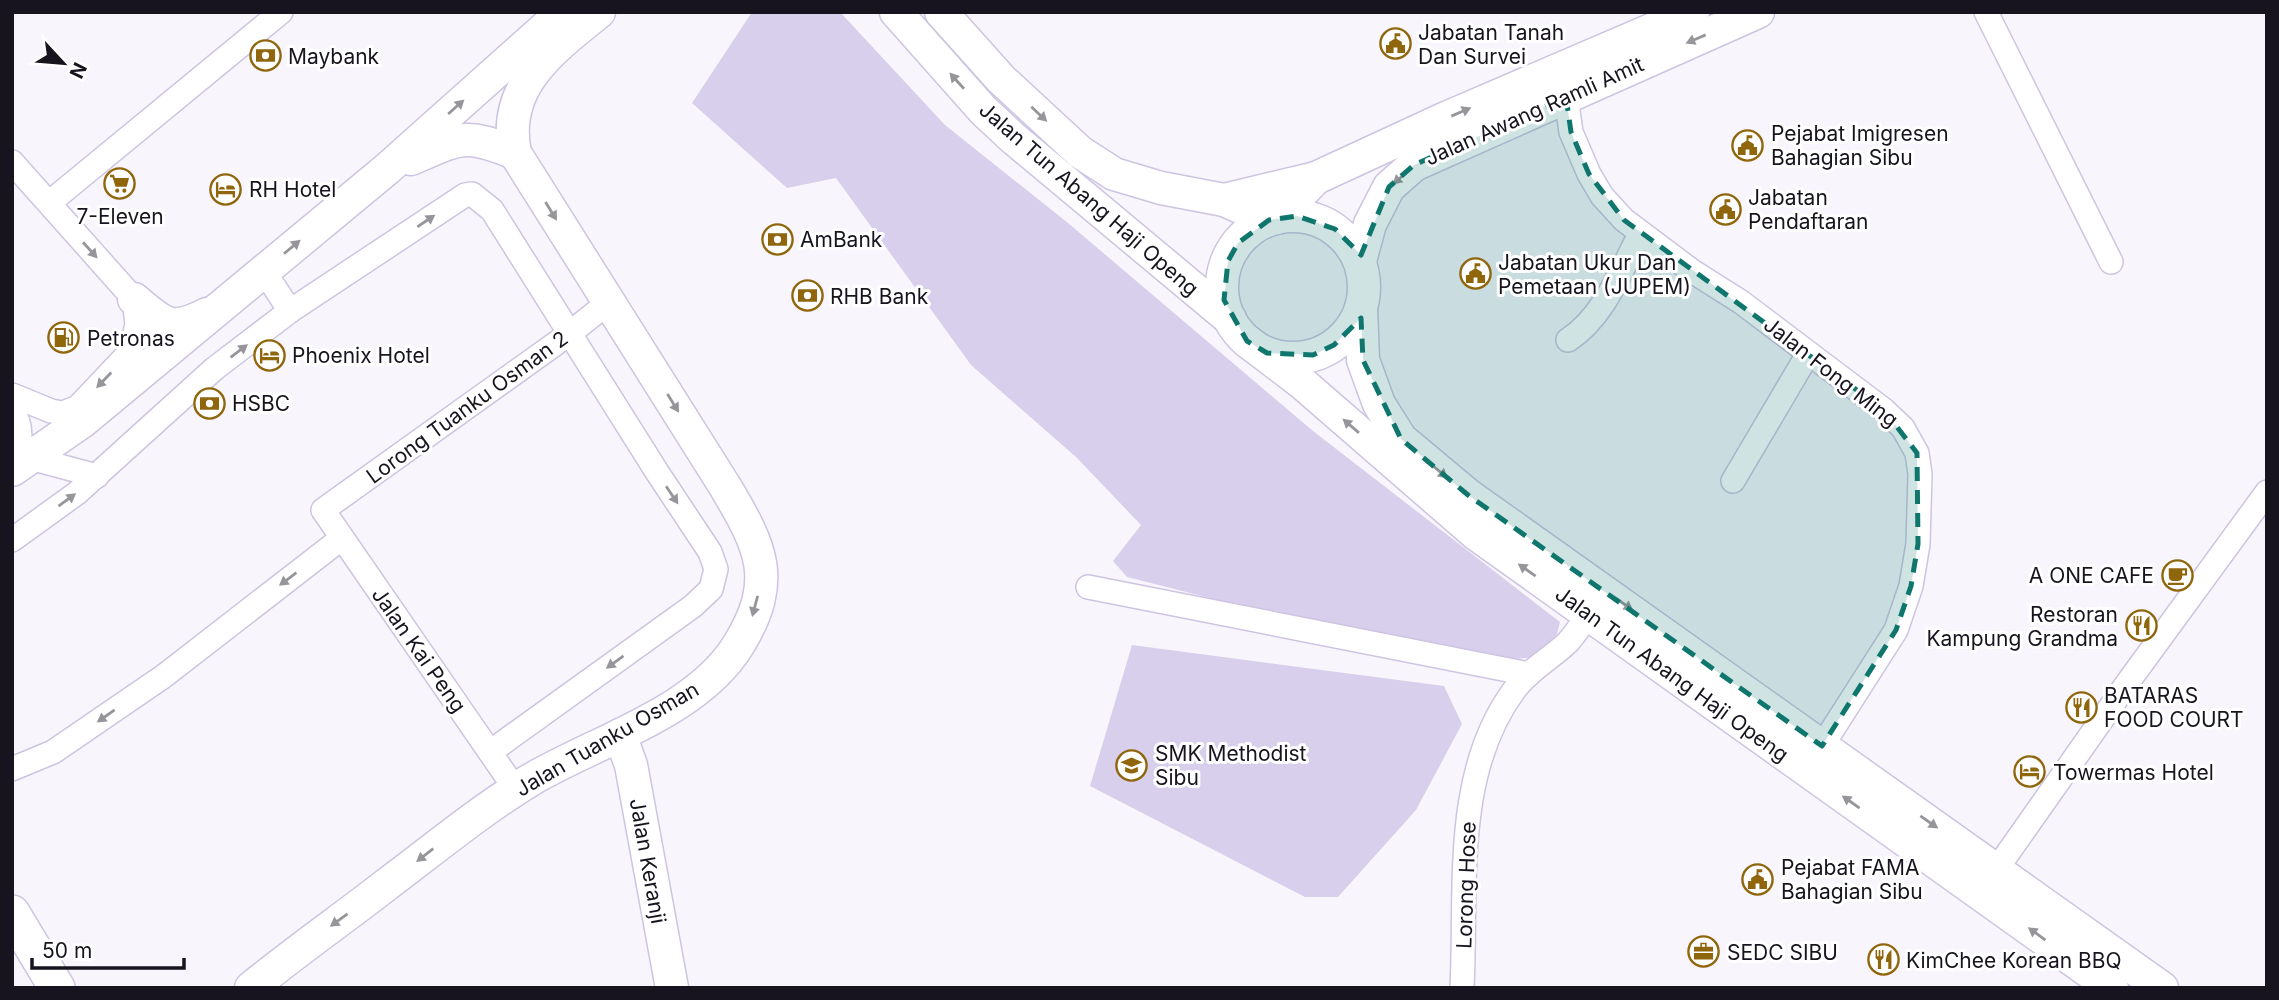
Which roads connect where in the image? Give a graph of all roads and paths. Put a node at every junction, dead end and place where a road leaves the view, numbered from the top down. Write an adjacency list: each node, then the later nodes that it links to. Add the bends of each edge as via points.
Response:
1 (281, 12): 17 (street)
2 (563, 12): 14 (main road, one-way to 2)
3 (599, 12): 12 (main road, via 556,47 531,75 512,117)
4 (890, 12): 10 (main road)
5 (896, 12): 10 (main road, Jalan Tun Abang Haji Openg)
6 (941, 12): 16 (main road, Jalan Tun Abang Haji Openg, one-way to 16, via 1001,79 1080,152 1114,173)
7 (1693, 12): 15 (main road, Jalan Awang Ramli Amit, one-way to 7)
8 (1758, 12): 11 (main road, Jalan Awang Ramli Amit, one-way to 11)
9 (1986, 12): 21 (street)
10 (932, 54): 28 (main road, Jalan Tun Abang Haji Openg, one-way to 10, via 1013,138)
11 (1566, 97): 19 (street, Jalan Fong Ming, via 1571,132 1589,174 1602,196); 20 (main road, Jalan Awang Ramli Amit, one-way to 20, via 1414,165 1389,187 1370,224)
12 (515, 153): 14 (main road, via 469,138); 24 (main road, Jalan Tuanku Osman, one-way to 24)
13 (12, 162): 17 (street)
14 (387, 169): 22 (main road, one-way to 14)
15 (1315, 178): 16 (main road); 18 (main road, Jalan Awang Ramli Amit)
16 (1224, 200): 18 (main road, Jalan Tun Abang Haji Openg)
17 (48, 203): 23 (street, one-way to 23)
18 (1273, 219): 20 (main road, via 1297,216 1317,220 1350,243); 28 (main road, via 1252,229 1228,261 1224,300)
19 (1640, 234): 30 (street, via 1594,318); 31 (street, Jalan Fong Ming)
20 (1360, 261): 26 (main road)
21 (2111, 262)
22 (264, 271): 25 (main road); 27 (street)
23 (134, 299): 25 (main road, via 160,320 177,326); 32 (street, one-way to 32, via 137,324 131,351 78,407 63,413)
24 (610, 303): 29 (street, Lorong Tuanku Osman 2); 44 (main road, Jalan Tuanku Osman, one-way to 44, via 744,517 762,563 755,612 738,646 712,677)
25 (221, 307): 34 (main road, via 83,421)
26 (1361, 308): 28 (main road, via 1351,328 1334,345 1313,355 1289,358 1267,353); 45 (main road, Jalan Tun Abang Haji Openg, one-way to 45, via 1363,360 1380,404 1401,439 1468,495)
27 (290, 311): 29 (street, one-way to 29, via 472,194 492,210); 35 (street, one-way to 27, via 214,369)
28 (1238, 330): 42 (main road, Jalan Tun Abang Haji Openg, one-way to 28, via 1476,534)
29 (569, 334): 38 (street, Lorong Tuanku Osman 2); 46 (street, one-way to 46, via 710,552 716,569 711,589 694,606)
30 (1568, 340)
31 (1808, 354): 36 (street); 45 (street, Jalan Fong Ming, via 1903,428 1917,453 1920,474 1918,544 1911,586 1896,630)
32 (12, 396)
33 (12, 410): 34 (street, via 20,430)
34 (18, 464): 35 (street)
35 (97, 476): 40 (street, one-way to 35)
36 (1733, 481)
37 (2267, 492): 50 (street)
38 (323, 510): 39 (street, Jalan Kai Peng)
39 (342, 538): 46 (street, Jalan Kai Peng); 48 (street, one-way to 48, via 163,676 53,752)
40 (12, 540)
41 (1088, 587): 43 (street)
42 (1589, 614): 43 (street, Lorong Hose, via 1569,642); 56 (main road, Jalan Tun Abang Haji Openg, one-way to 42)
43 (1529, 674): 55 (street, Lorong Hose, via 1497,719 1480,762 1466,823)
44 (620, 735): 47 (main road, Jalan Tuanku Osman); 52 (main road, Jalan Keranji, via 631,765)
45 (1822, 746): 50 (main road, Jalan Tun Abang Haji Openg, one-way to 50)
46 (490, 752): 49 (street, Jalan Kai Peng)
47 (580, 754): 49 (main road, Jalan Tuanku Osman); 52 (main road, Jalan Keranji, via 603,761 611,772)
48 (12, 769)
49 (516, 790): 54 (main road, Jalan Tuanku Osman, one-way to 54)
50 (1996, 870): 57 (main road, Jalan Tun Abang Haji Openg)
51 (12, 913): 53 (main road)
52 (662, 981)
53 (57, 988)
54 (251, 988)
55 (1462, 988)
56 (2112, 988)
57 (2162, 988)

